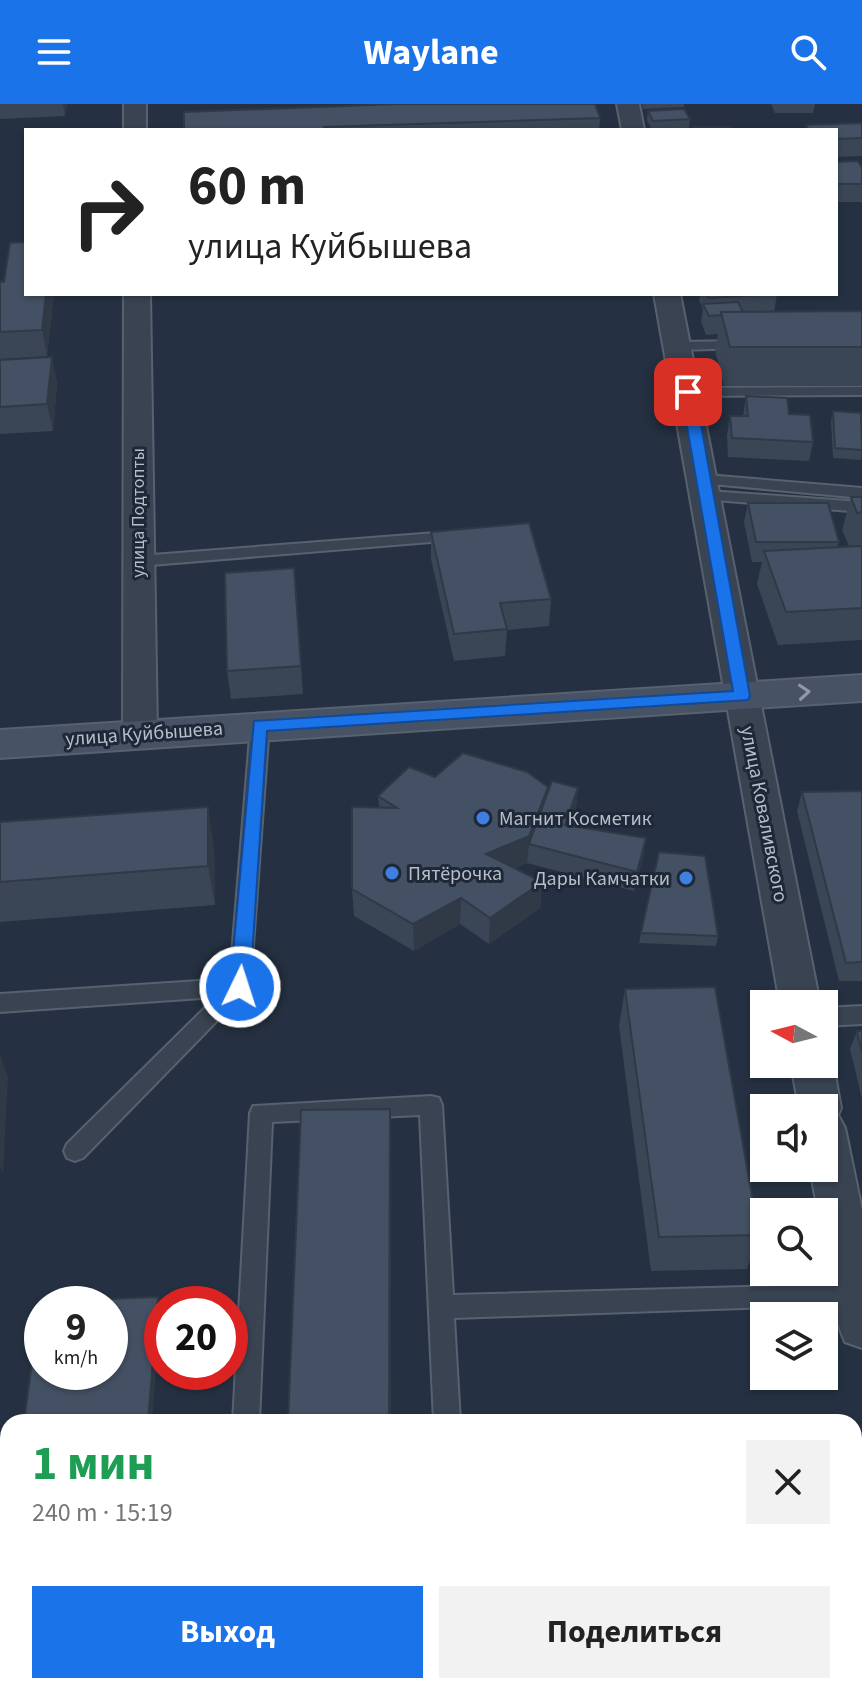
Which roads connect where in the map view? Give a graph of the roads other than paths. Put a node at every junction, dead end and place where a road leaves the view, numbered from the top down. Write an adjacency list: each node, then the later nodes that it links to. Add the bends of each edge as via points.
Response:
1 (135, 104): 3 (street)
2 (628, 104): 4 (street)
3 (135, 128)
4 (633, 128)
5 (137, 296): 15 (street, улица Подтопты)
6 (667, 296): 8 (street, улица Коваливского)
7 (757, 345): 8 (lane)
8 (678, 346): 10 (street, улица Коваливского)
9 (862, 391): 10 (lane)
10 (688, 392): 11 (street, улица Коваливского)
11 (708, 488): 12 (lane); 13 (lane); 17 (street, улица Коваливского)
12 (862, 493)
13 (862, 507)
14 (449, 537): 15 (lane)
15 (139, 561): 19 (street, улица Подтопты)
16 (862, 688): 17 (main road, улица Куйбышева, one-way to 16)
17 (742, 696): 18 (main road, улица Куйбышева); 22 (street, улица Коваливского)
18 (260, 725): 19 (main road, улица Куйбышева); 21 (lane)
19 (140, 733): 20 (main road, улица Куйбышева)
20 (0, 744)
21 (240, 987): 23 (lane); 26 (lane)
22 (797, 990)
23 (0, 1003)
24 (862, 1015): 25 (lane)
25 (838, 1016)
26 (75, 1151)
27 (834, 1182): 29 (street)
28 (441, 1307): 29 (lane); 30 (lane, via 431,1105 261,1113); 31 (lane)
29 (859, 1311)
30 (246, 1414)
31 (447, 1414)

